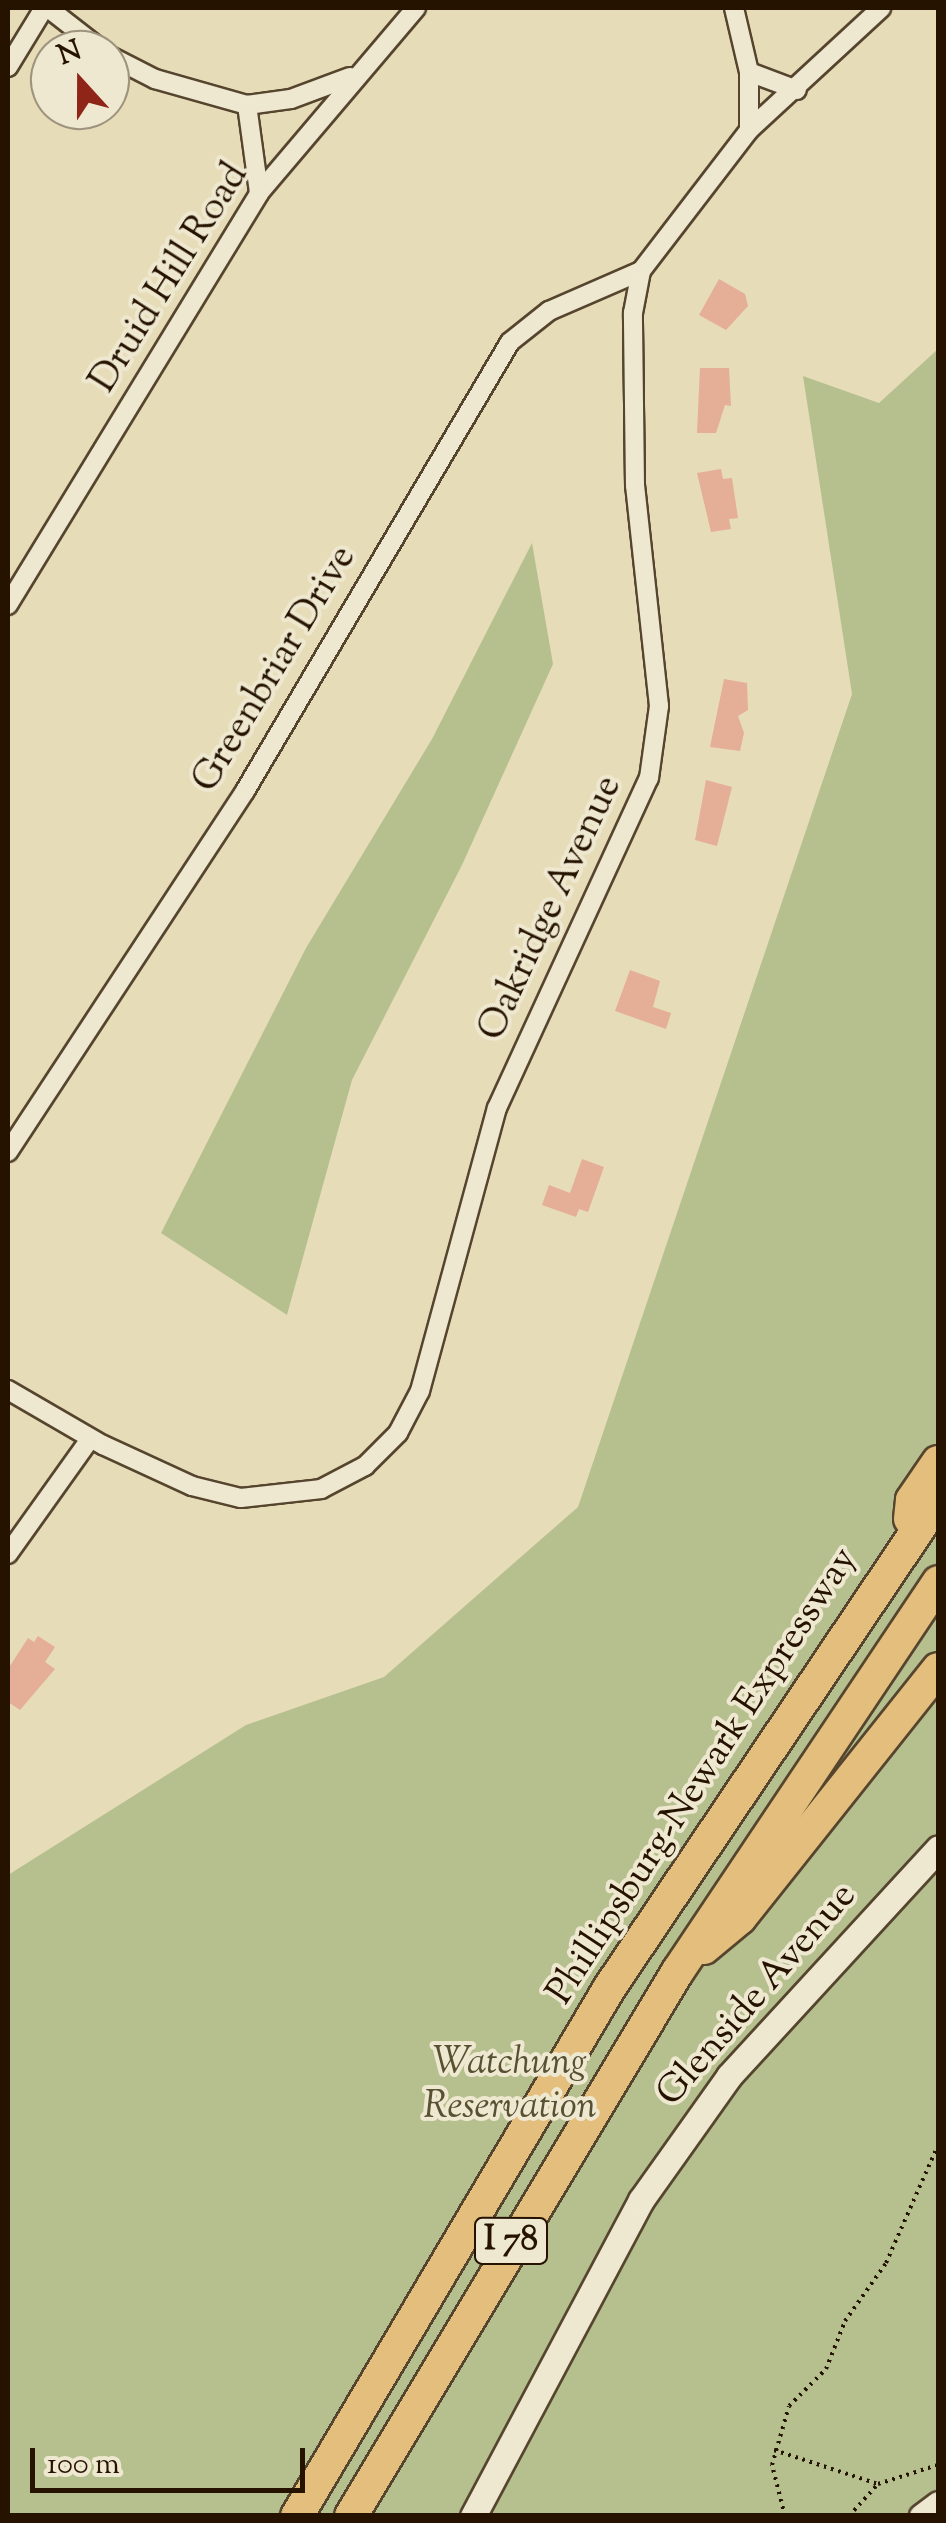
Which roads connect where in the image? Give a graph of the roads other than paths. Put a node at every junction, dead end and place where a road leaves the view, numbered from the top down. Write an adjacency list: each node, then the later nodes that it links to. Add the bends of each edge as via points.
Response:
1 (46, 8): 5 (street); 7 (street)
2 (416, 8): 9 (street, Druid Hill Road)
3 (734, 8): 8 (street)
4 (881, 8): 10 (street, Oakridge Avenue)
5 (75, 30)
6 (130, 66): 11 (street)
7 (8, 67)
8 (749, 72): 10 (street); 12 (street)
9 (356, 74): 11 (street, via 291,99); 13 (street, Druid Hill Road)
10 (797, 90): 12 (street, Oakridge Avenue)
11 (246, 104): 13 (street)
12 (749, 130): 14 (street, Oakridge Avenue)
13 (259, 194): 15 (street, Druid Hill Road)
14 (641, 271): 16 (street, Greenbriar Drive, via 549,311 510,342 245,791); 18 (street, Oakridge Avenue, via 633,313 635,486 658,669 648,778 497,1108 410,1413 387,1446 353,1473 279,1498 220,1496)
15 (8, 604)
16 (8, 1152)
17 (8, 1390): 18 (street)
18 (90, 1438): 22 (street)
19 (938, 1462): 21 (highway, via 912,1500)
20 (938, 1500): 21 (highway, Phillipsburg-Newark Expressway / I 78)
21 (907, 1543): 28 (highway, Phillipsburg-Newark Expressway / I 78, via 610,1987)
22 (8, 1554)
23 (938, 1582): 26 (highway, I 78)
24 (938, 1669): 26 (highway, via 740,1918)
25 (938, 1849): 30 (main road, Glenside Avenue, via 730,2076 641,2200)
26 (678, 1971): 29 (highway, I 78)
27 (938, 2503): 31 (street)
28 (297, 2516)
29 (350, 2516)
30 (473, 2516)
31 (921, 2516)

